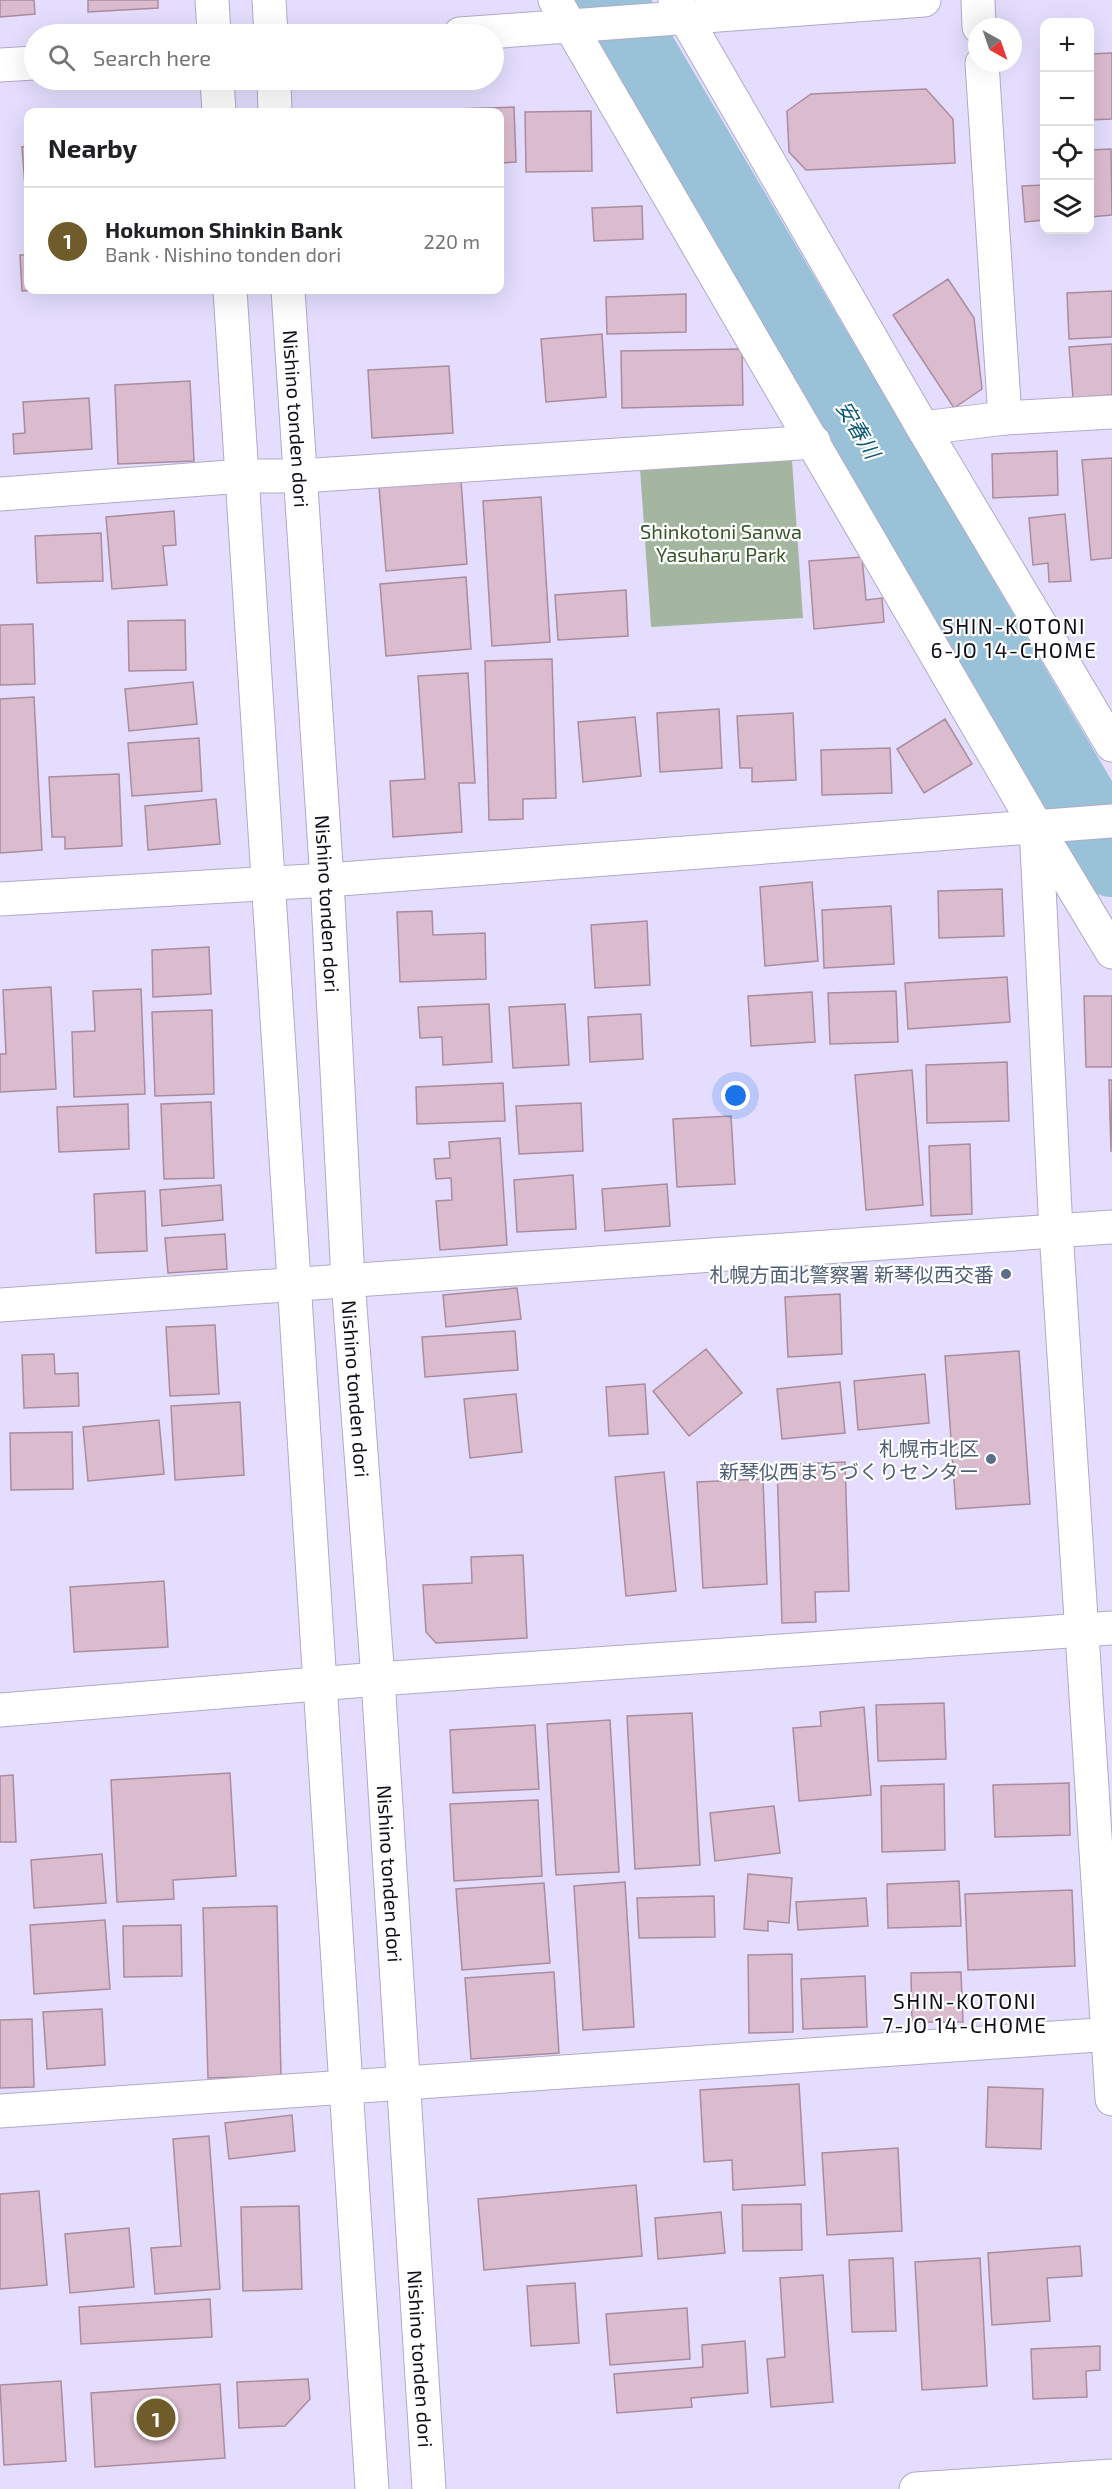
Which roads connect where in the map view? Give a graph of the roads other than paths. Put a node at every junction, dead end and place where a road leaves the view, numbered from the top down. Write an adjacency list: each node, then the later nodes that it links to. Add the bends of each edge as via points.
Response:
1 (212, 0): 8 (street)
2 (269, 0): 9 (street)
3 (924, 0): 5 (street)
4 (978, 0): 7 (street)
5 (673, 13): 6 (street); 22 (street)
6 (575, 17): 10 (street); 23 (street)
7 (979, 18)
8 (213, 24)
9 (270, 24)
10 (504, 27)
11 (24, 64): 12 (street)
12 (0, 65)
13 (983, 72): 21 (street)
14 (218, 90): 16 (street)
15 (274, 90): 17 (street)
16 (219, 108)
17 (275, 108)
18 (230, 294): 24 (street)
19 (288, 294): 25 (street, Nishino tonden dori)
20 (1112, 412): 21 (street)
21 (1005, 418): 22 (street)
22 (923, 428): 27 (street)
23 (814, 442): 25 (street); 29 (street)
24 (243, 476): 25 (street); 26 (street); 31 (street)
25 (301, 476): 30 (street, Nishino tonden dori)
26 (0, 494)
27 (1112, 745)
28 (1112, 821): 29 (street)
29 (1050, 825): 30 (street); 33 (street); 35 (street)
30 (327, 880): 31 (street); 36 (street, Nishino tonden dori)
31 (268, 881): 32 (street); 37 (street)
32 (0, 899)
33 (1112, 952)
34 (1112, 1227): 35 (street)
35 (1056, 1231): 36 (street); 39 (street)
36 (348, 1280): 37 (street); 40 (street, Nishino tonden dori)
37 (293, 1285): 38 (street); 41 (street)
38 (0, 1305)
39 (1096, 1629): 40 (street); 43 (street)
40 (378, 1679): 41 (street); 44 (street, Nishino tonden dori)
41 (320, 1685): 42 (street); 45 (street)
42 (0, 1710)
43 (1110, 2034): 44 (street); 46 (street)
44 (402, 2085): 45 (street); 51 (street, Nishino tonden dori)
45 (345, 2088): 47 (street); 50 (street)
46 (1112, 2098)
47 (0, 2111)
48 (1112, 2476): 49 (street)
49 (1024, 2485): 52 (street)
50 (372, 2489)
51 (429, 2489)
52 (916, 2489)

